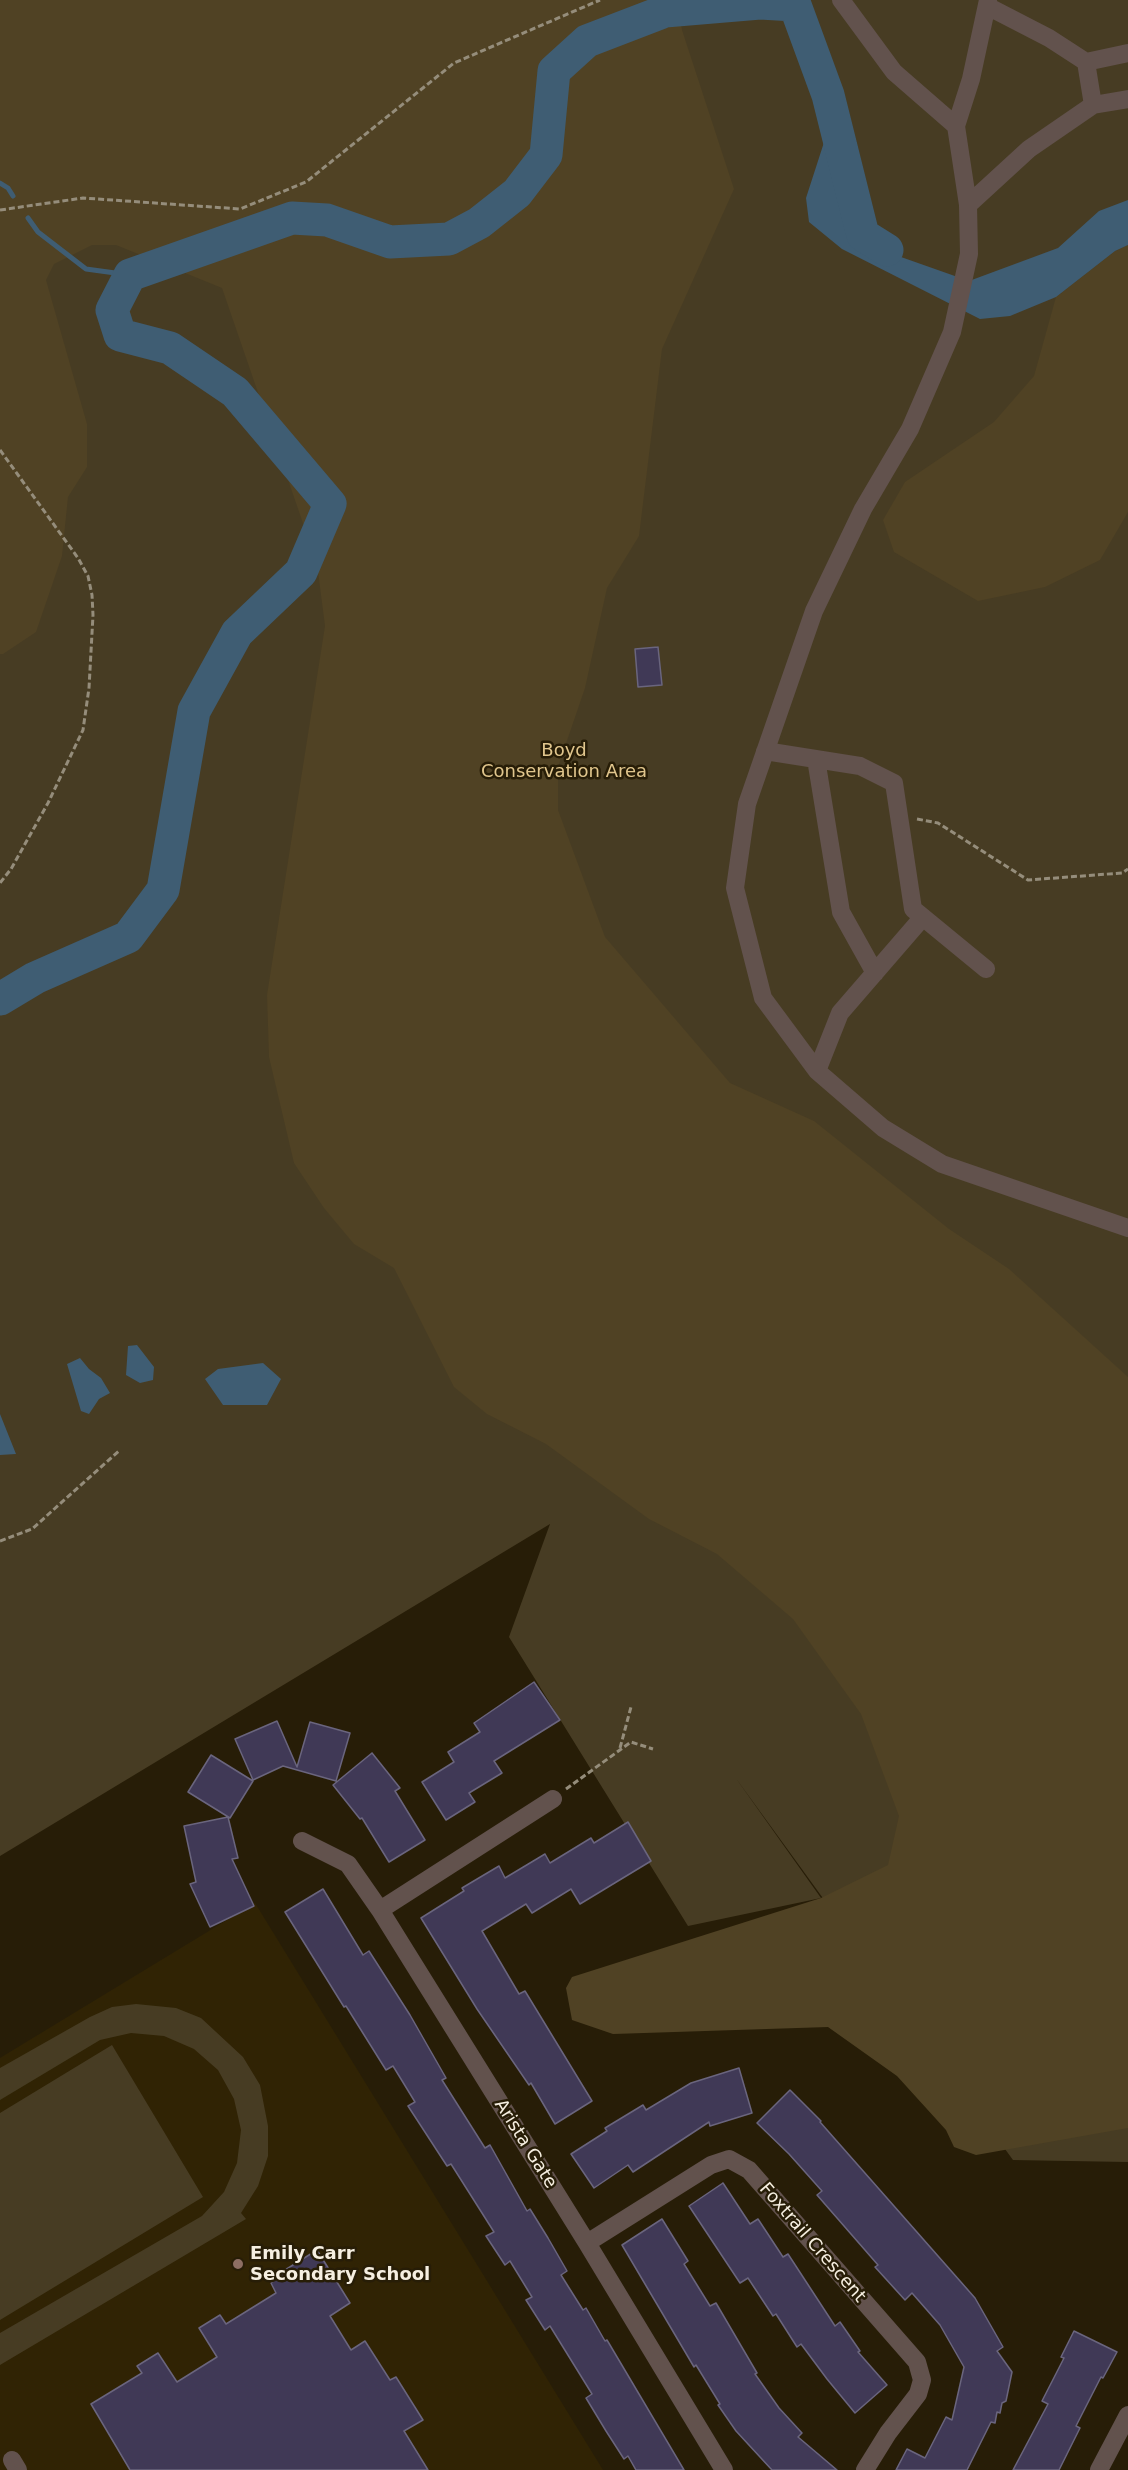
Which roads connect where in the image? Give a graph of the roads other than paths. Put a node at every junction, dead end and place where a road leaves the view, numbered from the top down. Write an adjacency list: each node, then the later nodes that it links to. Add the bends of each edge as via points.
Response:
1 (841, 0): 7 (street, via 894,72)
2 (988, 3): 4 (street); 7 (street)
3 (1128, 53): 4 (street)
4 (1086, 62): 6 (street)
5 (1128, 99): 6 (street)
6 (1093, 105): 8 (street, via 1029,149)
7 (956, 126): 8 (street)
8 (968, 205): 9 (street, via 969,254 952,332 910,429 863,509 814,611)
9 (765, 751): 10 (street); 14 (street, via 747,804 735,888 763,998)
10 (816, 759): 11 (street, via 860,766 894,783 913,909); 13 (street, via 841,912)
11 (923, 917): 12 (street); 13 (street)
12 (986, 969)
13 (874, 973): 14 (street, via 840,1013)
14 (817, 1071): 15 (street, via 883,1128 942,1164)
15 (1128, 1228)
16 (553, 1799): 18 (street)
17 (302, 1841): 18 (street, Arista Gate, via 348,1864)
18 (380, 1910): 19 (street, Arista Gate)
19 (587, 2243): 21 (street, Arista Gate); 22 (street, Foxtrail Crescent, via 711,2166 729,2159 749,2170 916,2362 922,2380 918,2394)
20 (1128, 2415): 23 (street)
21 (724, 2470)
22 (865, 2470)
23 (1099, 2470)

